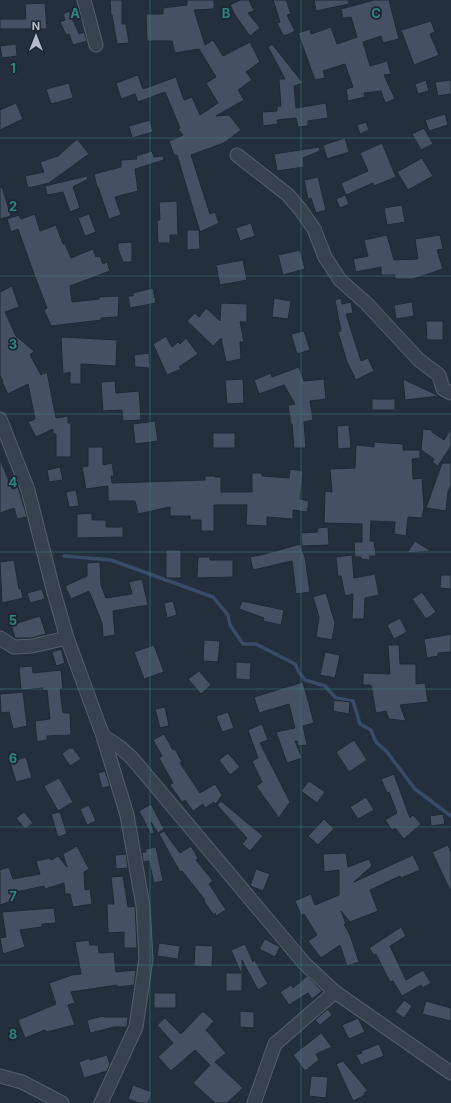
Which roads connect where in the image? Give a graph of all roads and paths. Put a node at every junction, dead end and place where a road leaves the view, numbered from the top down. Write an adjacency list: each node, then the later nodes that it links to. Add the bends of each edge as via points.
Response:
1 (84, 0): 2 (street)
2 (96, 45)
3 (237, 155): 4 (street, via 288,195 314,229 325,257 340,280 366,303 419,360 439,375 443,389)
4 (451, 393)
5 (0, 419): 7 (street, via 28,490)
6 (0, 638): 7 (street, via 14,647 32,646)
7 (67, 638): 8 (street)
8 (103, 736): 9 (street, via 132,758 304,963); 13 (street, via 127,815 143,906 146,958 136,1027)
9 (335, 992): 10 (street); 14 (street, via 275,1044)
10 (451, 1073)
11 (0, 1076): 12 (street, via 22,1082)
12 (62, 1103)
13 (101, 1103)
14 (254, 1103)

